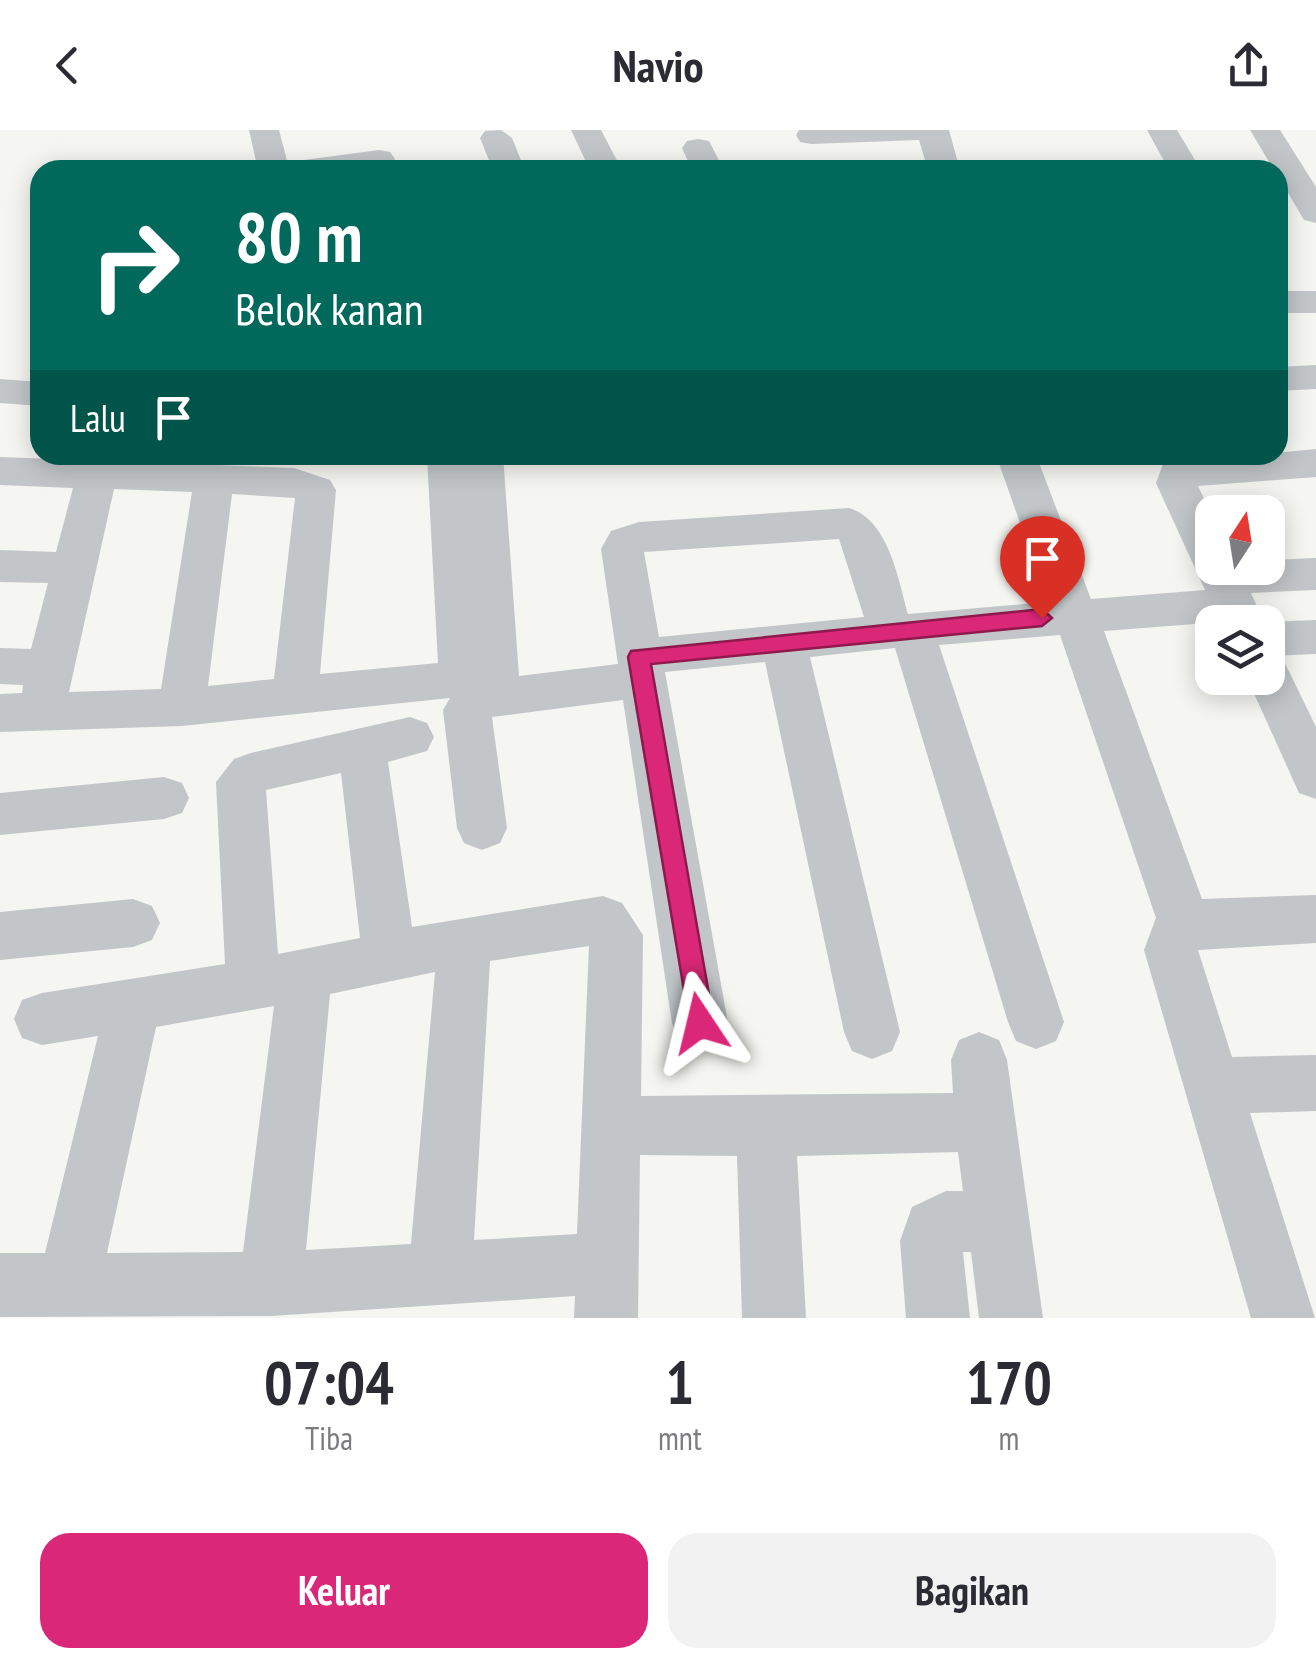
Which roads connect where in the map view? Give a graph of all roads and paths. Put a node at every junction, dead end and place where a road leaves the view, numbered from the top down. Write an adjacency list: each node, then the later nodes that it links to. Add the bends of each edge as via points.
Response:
1 (264, 130): 9 (street)
2 (586, 130): 12 (street)
3 (1162, 130): 16 (street)
4 (1265, 130): 17 (street)
5 (922, 131): 6 (street); 14 (street); 15 (street)
6 (810, 133): 13 (street)
7 (496, 138): 11 (street)
8 (384, 152): 10 (street)
9 (272, 160)
10 (348, 160)
11 (505, 160)
12 (601, 160)
13 (819, 160)
14 (922, 160)
15 (938, 160)
16 (1179, 160)
17 (1283, 160)
18 (1288, 167): 19 (street)
19 (1316, 213)
20 (1288, 302): 21 (street)
21 (1316, 302)
22 (1316, 377): 23 (street)
23 (1288, 379)
24 (0, 391): 25 (street)
25 (30, 393)
26 (1316, 464): 37 (street, via 1177,474)
27 (447, 465): 45 (street)
28 (483, 465): 45 (street)
29 (1021, 465): 38 (street)
30 (1049, 465): 38 (street)
31 (0, 471): 32 (street)
32 (97, 474): 33 (street); 35 (street)
33 (214, 478): 47 (street, via 294,482 316,490); 49 (street)
34 (0, 566): 35 (street)
35 (73, 568): 48 (street)
36 (1316, 574): 37 (street)
37 (1226, 586): 38 (street)
38 (1090, 613): 39 (street); 56 (street)
39 (901, 631): 42 (street); 44 (street, via 848,523 639,538 622,549); 63 (street)
40 (1316, 636): 41 (street)
41 (1285, 638)
42 (784, 644): 44 (street); 65 (street)
43 (0, 666): 48 (street)
44 (640, 668): 45 (street); 64 (street)
45 (485, 684): 47 (street); 53 (street, via 467,710)
46 (1278, 695): 50 (street)
47 (295, 696): 49 (street)
48 (31, 698): 49 (street)
49 (182, 707)
50 (1316, 778)
51 (164, 798): 52 (street)
52 (0, 814)
53 (482, 828)
54 (1316, 919): 56 (street)
55 (133, 922): 57 (street)
56 (1199, 923): 68 (street, via 1173,937 1171,950)
57 (0, 936)
58 (464, 940): 59 (street); 70 (street, via 589,920 613,927); 73 (street)
59 (388, 954): 60 (street); 60 (street, via 386,742 251,774 241,782)
60 (279, 979): 61 (street); 74 (street)
61 (133, 1008): 62 (street); 76 (street)
62 (42, 1020)
63 (1036, 1022)
64 (700, 1023)
65 (872, 1032)
66 (980, 1060): 69 (street)
67 (1316, 1083): 68 (street)
68 (1212, 1086): 81 (street)
69 (984, 1122): 71 (street); 72 (street)
70 (610, 1125): 71 (street); 77 (street)
71 (766, 1127): 78 (street)
72 (998, 1221): 79 (street, via 946,1222 934,1229); 80 (street)
73 (440, 1275): 74 (street); 77 (street)
74 (271, 1284): 76 (street)
75 (0, 1286): 76 (street)
76 (68, 1287)
77 (607, 1291)
78 (774, 1318)
79 (938, 1318)
80 (1011, 1318)
81 (1283, 1318)

